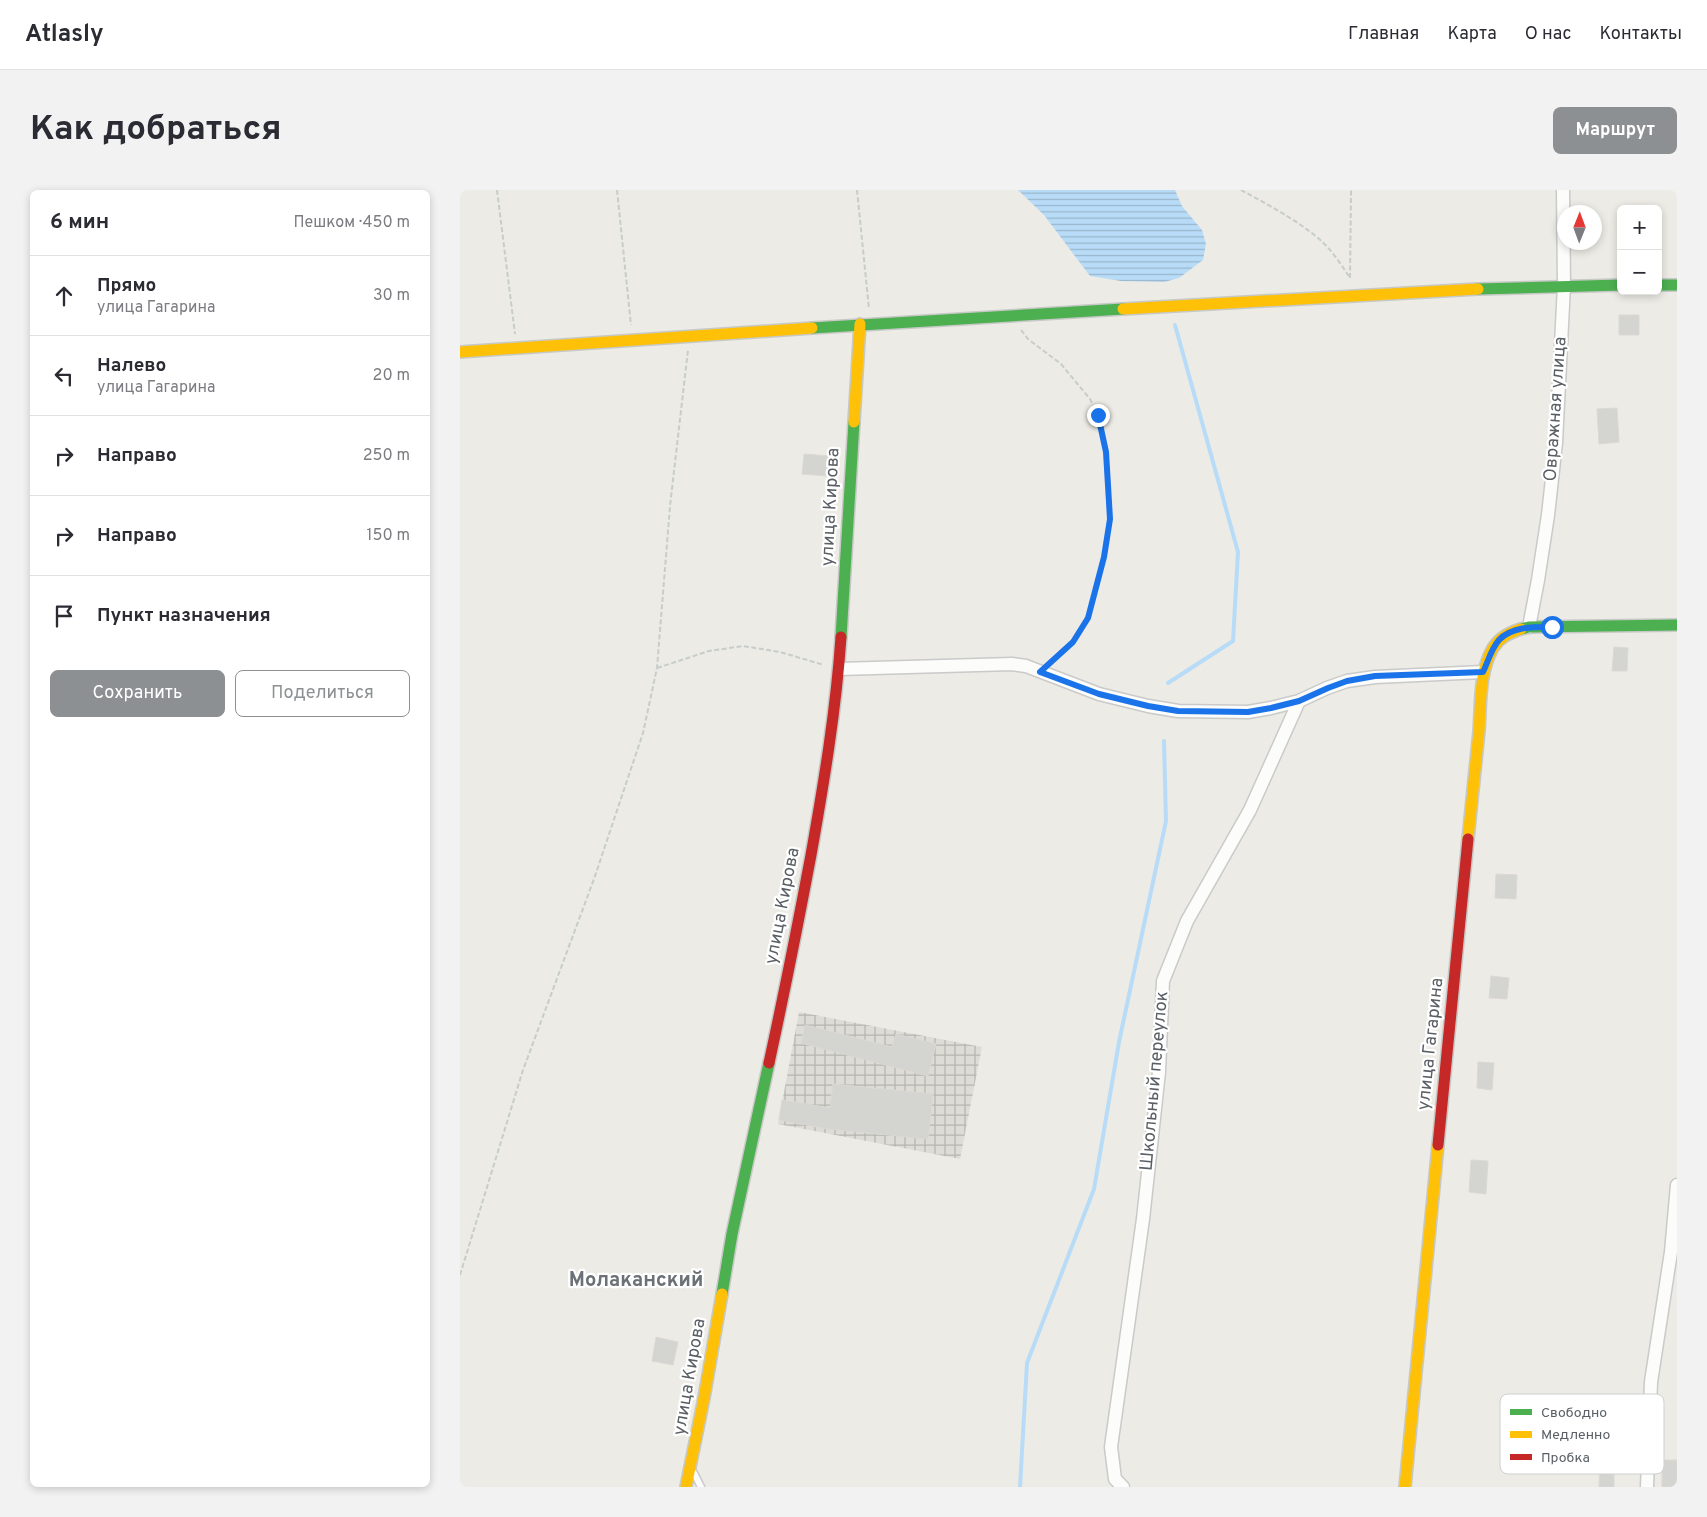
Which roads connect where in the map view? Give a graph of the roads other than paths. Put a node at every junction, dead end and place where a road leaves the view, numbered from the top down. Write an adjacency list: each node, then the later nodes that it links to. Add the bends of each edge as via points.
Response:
1 (1563, 190): 5 (street, Овражная улица)
2 (1617, 285): 5 (street)
3 (1662, 285): 4 (street)
4 (1677, 285)
5 (1564, 286): 6 (street); 9 (street, Овражная улица, via 1556,443 1548,515)
6 (865, 324): 7 (street); 10 (street, улица Кирова)
7 (460, 352)
8 (1677, 625): 9 (street, улица Гагарина)
9 (1529, 627): 11 (street, улица Гагарина, via 1500,639)
10 (839, 669): 12 (street, via 1012,664 1026,666 1099,694 1178,711 1248,712); 15 (street, улица Кирова, via 828,763 800,916 732,1234)
11 (1483, 672): 12 (street, via 1375,676 1347,681); 20 (street, улица Гагарина)
12 (1299, 701): 19 (street, Школьный переулок, via 1250,810 1186,921 1163,981 1159,1072 1143,1219 1111,1447 1115,1479)
13 (1677, 1185): 14 (street)
14 (1651, 1394)
15 (691, 1467): 17 (street, улица Кирова); 18 (lane)
16 (1647, 1474): 21 (street)
17 (686, 1487)
18 (701, 1487)
19 (1123, 1487)
20 (1405, 1487)
21 (1647, 1487)

